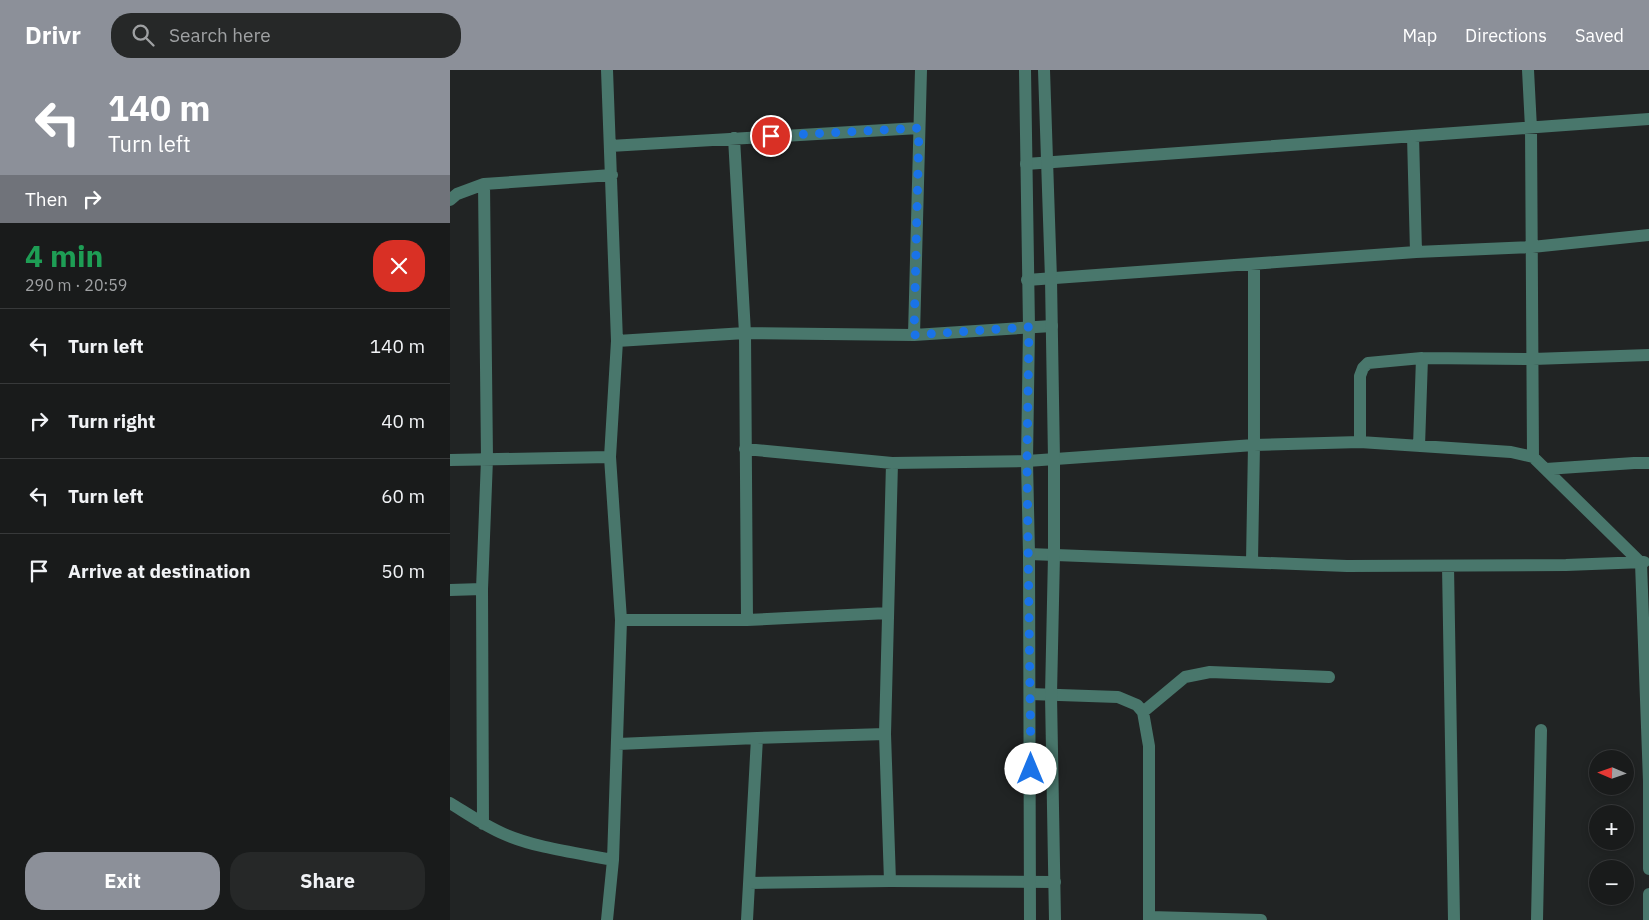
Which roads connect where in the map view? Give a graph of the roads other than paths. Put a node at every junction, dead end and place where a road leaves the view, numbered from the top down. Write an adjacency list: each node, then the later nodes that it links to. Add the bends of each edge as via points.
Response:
1 (608, 70): 11 (street)
2 (921, 70): 7 (street)
3 (1025, 70): 13 (street)
4 (1044, 70): 12 (street)
5 (1528, 70): 8 (street)
6 (1649, 119): 8 (street)
7 (919, 128): 10 (street); 26 (street)
8 (1531, 128): 9 (street); 18 (street)
9 (1413, 136): 12 (street); 19 (street)
10 (734, 138): 11 (street); 25 (street)
11 (610, 146): 14 (street)
12 (1046, 162): 13 (street); 21 (street)
13 (1026, 164): 22 (street)
14 (612, 175): 15 (street); 27 (street)
15 (484, 184): 16 (street); 37 (street)
16 (450, 200)
17 (1649, 235): 18 (street)
18 (1532, 246): 19 (street); 30 (street)
19 (1416, 252): 20 (street)
20 (1254, 265): 21 (street); 32 (street)
21 (1051, 279): 22 (street); 23 (street)
22 (1027, 280): 24 (street)
23 (1052, 326): 24 (street); 38 (street)
24 (1029, 327): 26 (street); 40 (street)
25 (745, 332): 26 (street); 27 (street); 34 (street)
26 (914, 335)
27 (617, 340): 35 (street)
28 (1649, 355): 30 (street)
29 (1422, 358): 30 (street); 31 (street, via 1368,363 1363,368 1360,376); 33 (street)
30 (1533, 359): 36 (street)
31 (1360, 442): 32 (street); 33 (street)
32 (1254, 445): 38 (street); 46 (street)
33 (1419, 446): 36 (street, via 1511,452)
34 (745, 449): 41 (street); 53 (street)
35 (610, 457): 37 (street); 52 (street)
36 (1533, 457): 43 (street)
37 (487, 459): 39 (street); 49 (street)
38 (1054, 459): 40 (street); 45 (street)
39 (450, 460)
40 (1027, 461): 41 (street); 44 (street)
41 (892, 463): 51 (street)
42 (1649, 463): 43 (street)
43 (1546, 468): 47 (street)
44 (1029, 554): 45 (street); 56 (street)
45 (1054, 555): 46 (street); 57 (street)
46 (1252, 562): 48 (street)
47 (1645, 562): 48 (street); 54 (street)
48 (1448, 566): 79 (street)
49 (482, 589): 50 (street); 64 (street)
50 (450, 590)
51 (888, 613): 53 (street); 60 (street)
52 (621, 620): 53 (street); 62 (street)
53 (747, 620)
54 (1647, 662): 66 (street)
55 (1329, 676): 58 (street, via 1195,674 1185,677)
56 (1030, 694): 57 (street); 68 (street)
57 (1051, 695): 58 (street, via 1118,697 1137,705); 69 (street)
58 (1143, 712): 72 (street, via 1149,746)
59 (1541, 730): 80 (street)
60 (885, 734): 61 (street); 67 (street)
61 (757, 738): 62 (street); 70 (street)
62 (618, 744): 65 (street)
63 (450, 803): 64 (street)
64 (483, 824): 65 (street, via 533,844)
65 (613, 860): 74 (street)
66 (1649, 869)
67 (890, 882): 68 (street); 70 (street)
68 (1031, 882): 69 (street); 76 (street)
69 (1055, 882): 77 (street)
70 (749, 883): 75 (street)
71 (1649, 894): 81 (street)
72 (1150, 918): 73 (street)
73 (1222, 919): 78 (street)
74 (608, 920)
75 (747, 920)
76 (1030, 920)
77 (1055, 920)
78 (1261, 920)
79 (1454, 920)
80 (1537, 920)
81 (1649, 920)

